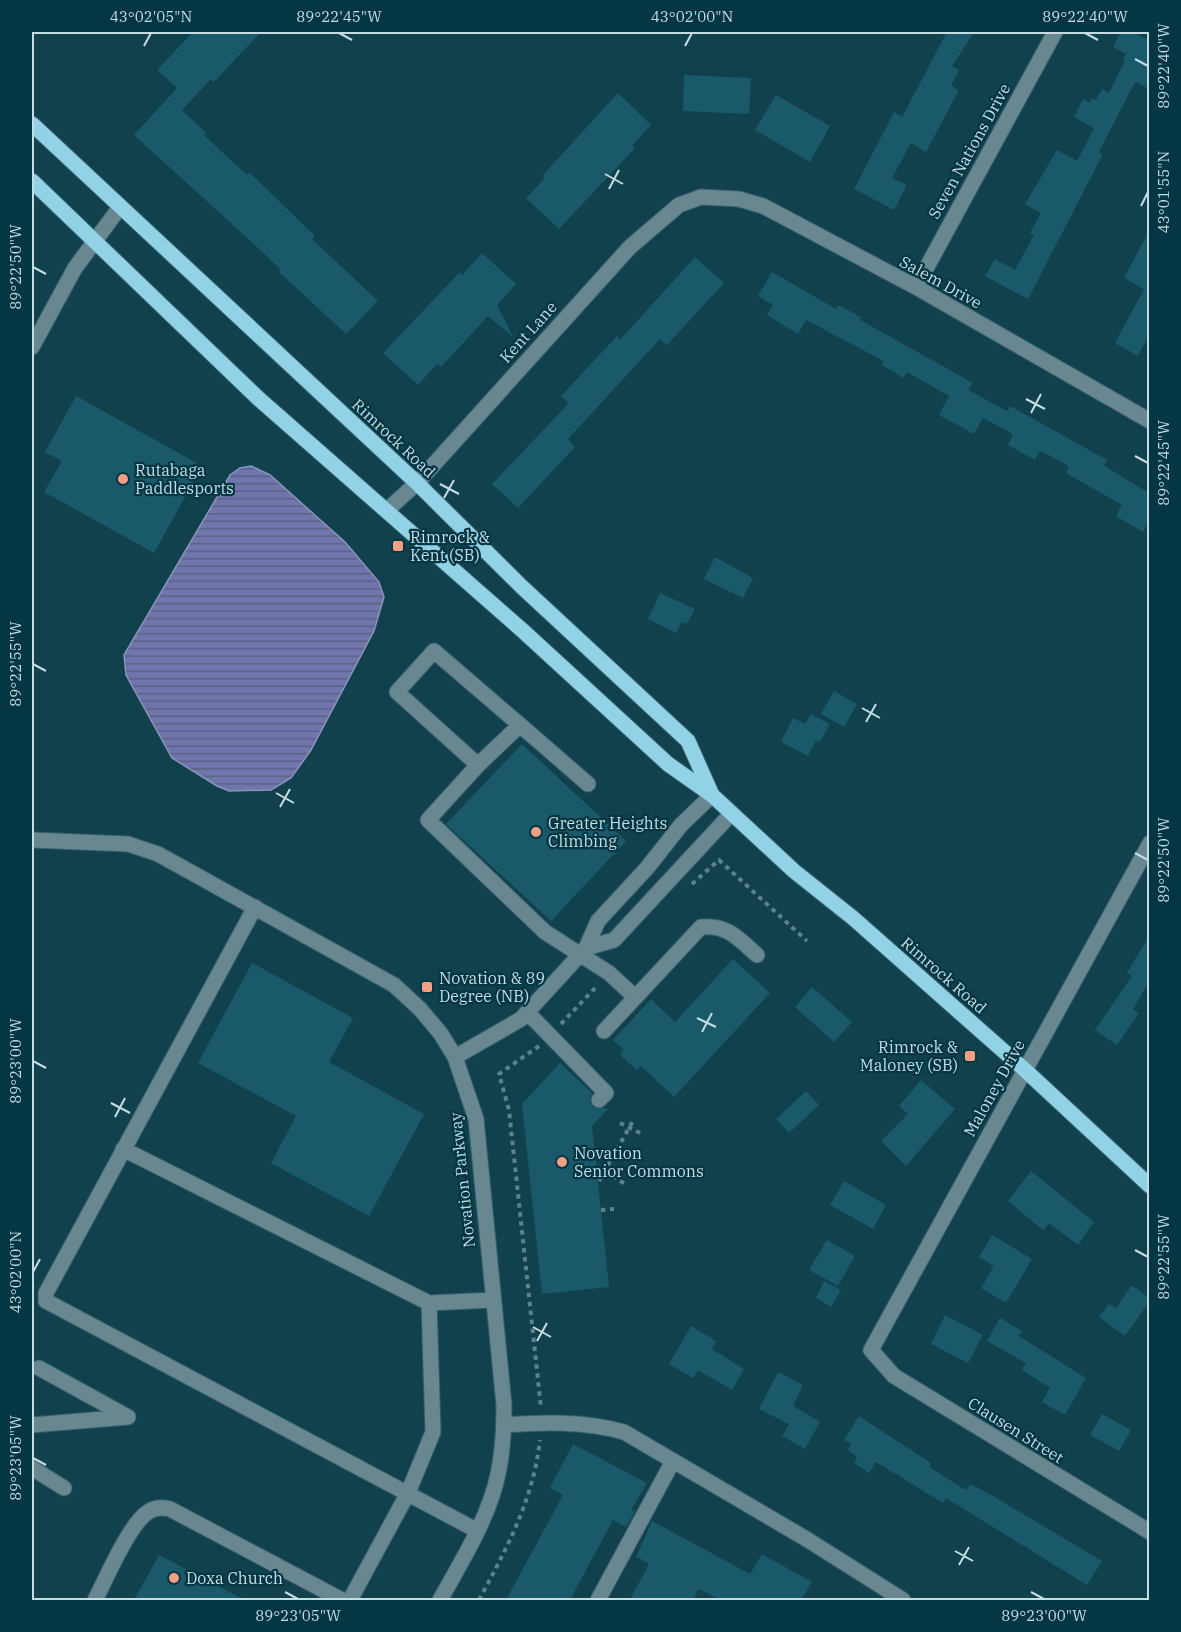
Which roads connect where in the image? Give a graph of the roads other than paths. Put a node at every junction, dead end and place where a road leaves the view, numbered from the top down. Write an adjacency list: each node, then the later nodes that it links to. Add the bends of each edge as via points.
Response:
1 (1055, 32): 7 (street, Seven Nations Drive)
2 (32, 124): 5 (main road, Rimrock Road)
3 (32, 182): 6 (main road, Rimrock Road)
4 (707, 197): 7 (street, Salem Drive, via 739,199 763,206); 10 (street, Kent Lane, via 679,206 630,247)
5 (120, 207): 6 (street); 10 (main road, Rimrock Road)
6 (94, 240): 8 (street); 11 (main road, Rimrock Road, via 260,399)
7 (916, 287): 9 (street, Salem Drive)
8 (32, 347)
9 (1149, 421)
10 (417, 483): 11 (street, Kent Lane); 15 (main road, Rimrock Road, via 688,741)
11 (387, 510): 15 (main road, Rimrock Road, via 668,764)
12 (520, 725): 13 (street); 13 (street, via 434,651 397,692); 14 (street)
13 (478, 765): 20 (street, via 428,820 545,932)
14 (588, 784)
15 (712, 795): 16 (main road, Rimrock Road); 20 (street, via 598,921)
16 (731, 814): 20 (street, via 614,940); 26 (main road, Rimrock Road)
17 (32, 840): 19 (street, Novation Parkway, via 128,844 158,854)
18 (1149, 843): 26 (street, Maloney Drive)
19 (255, 907): 25 (street, Novation Parkway, via 394,985 420,1009); 28 (street)
20 (584, 951): 22 (street); 23 (street)
21 (757, 955): 22 (street, via 731,932 714,925 701,927)
22 (635, 997): 24 (street)
23 (527, 1012): 25 (street, via 492,1038); 27 (street, via 606,1093)
24 (604, 1031)
25 (455, 1057): 30 (street, Novation Parkway, via 476,1119)
26 (1025, 1070): 29 (main road, Rimrock Road); 32 (street, Maloney Drive)
27 (599, 1100)
28 (123, 1149): 31 (street); 39 (street, via 46,1293 46,1301)
29 (1149, 1186)
30 (493, 1300): 31 (street); 35 (street, Novation Parkway)
31 (429, 1303): 39 (street, via 433,1432)
32 (871, 1350): 41 (street, Clausen Street, via 894,1376)
33 (39, 1368): 34 (street, via 128,1418)
34 (32, 1425)
35 (504, 1425): 36 (street, via 600,1425 624,1432); 40 (street, Novation Parkway, via 498,1477)
36 (673, 1461): 46 (street); 47 (street)
37 (32, 1468): 38 (street)
38 (64, 1488)
39 (408, 1493): 40 (street); 44 (street)
40 (476, 1530): 45 (street, Novation Parkway)
41 (1149, 1532)
42 (95, 1600): 43 (street, via 136,1524 158,1507 170,1509)
43 (342, 1600)
44 (350, 1600)
45 (440, 1600)
46 (598, 1600)
47 (903, 1600)

